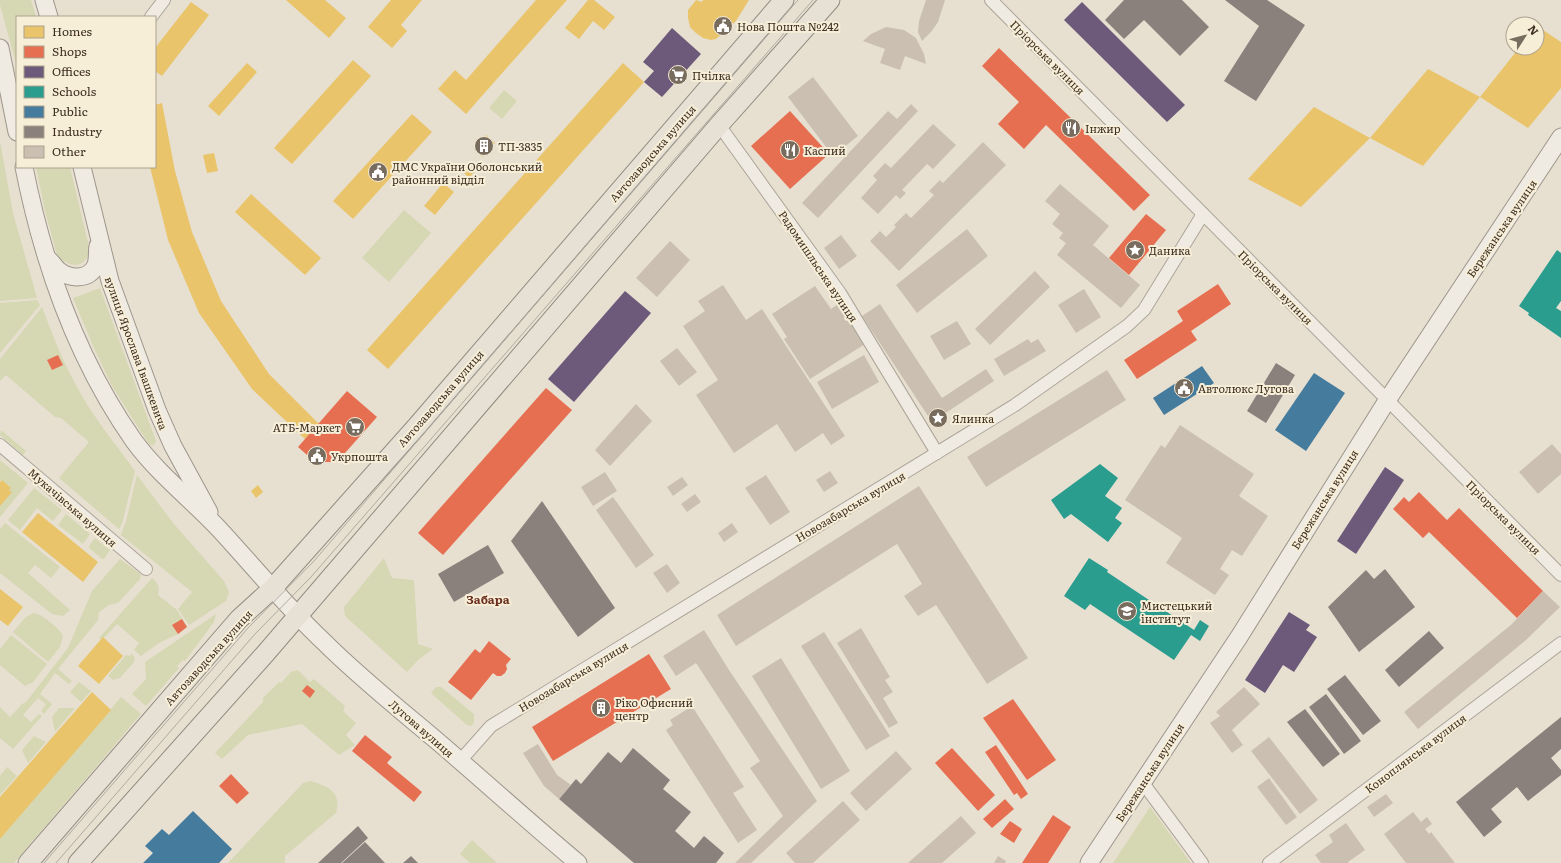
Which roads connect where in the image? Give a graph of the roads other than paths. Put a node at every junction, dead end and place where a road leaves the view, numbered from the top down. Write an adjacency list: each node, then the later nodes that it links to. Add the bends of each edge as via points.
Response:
1 (44, 0): 6 (main road)
2 (164, 0): 7 (street)
3 (784, 0): 23 (main road, Автозаводська вулиця)
4 (830, 0): 9 (main road)
5 (991, 0): 14 (street, Пріорська вулиця)
6 (49, 16)
7 (152, 16)
8 (0, 48): 10 (main road)
9 (719, 125): 19 (street, Радомишльська вулиця, via 840,293); 24 (main road)
10 (16, 127)
11 (1561, 137): 17 (main road, Бережанська вулиця)
12 (24, 168): 16 (main road, вулиця Ярослава Івашкевича)
13 (82, 168): 15 (main road, вулиця Ярослава Івашкевича)
14 (1203, 214): 17 (street, Пріорська вулиця); 19 (street, Новозабарська вулиця, via 1144,310 1128,326 1015,405)
15 (99, 241): 16 (main road, via 96,264 85,275 76,277 58,270); 20 (main road, вулиця Ярослава Івашкевича, via 110,281 157,410 173,446)
16 (45, 254): 20 (main road, вулиця Ярослава Івашкевича, via 81,346 110,402 135,442 161,473)
17 (1388, 399): 22 (street, Пріорська вулиця); 27 (main road, Бережанська вулиця, via 1239,637)
18 (0, 444): 21 (street, Мукачівська вулиця)
19 (937, 453): 26 (street, Новозабарська вулиця, via 491,726)
20 (218, 528): 23 (main road, вулиця Ярослава Івашкевича)
21 (146, 569)
22 (1561, 575)
23 (272, 589): 24 (main road, Лугова вулиця); 28 (main road, Автозаводська вулиця, via 239,619)
24 (297, 615): 26 (main road, Лугова вулиця, via 339,656); 29 (main road, via 260,660)
25 (1561, 643): 33 (street, Коноплянська вулиця)
26 (460, 761): 30 (main road, Лугова вулиця)
27 (1143, 783): 31 (main road, Бережанська вулиця); 32 (street)
28 (28, 863)
29 (78, 863)
30 (578, 863)
31 (1089, 863)
32 (1202, 863)
33 (1269, 863)

